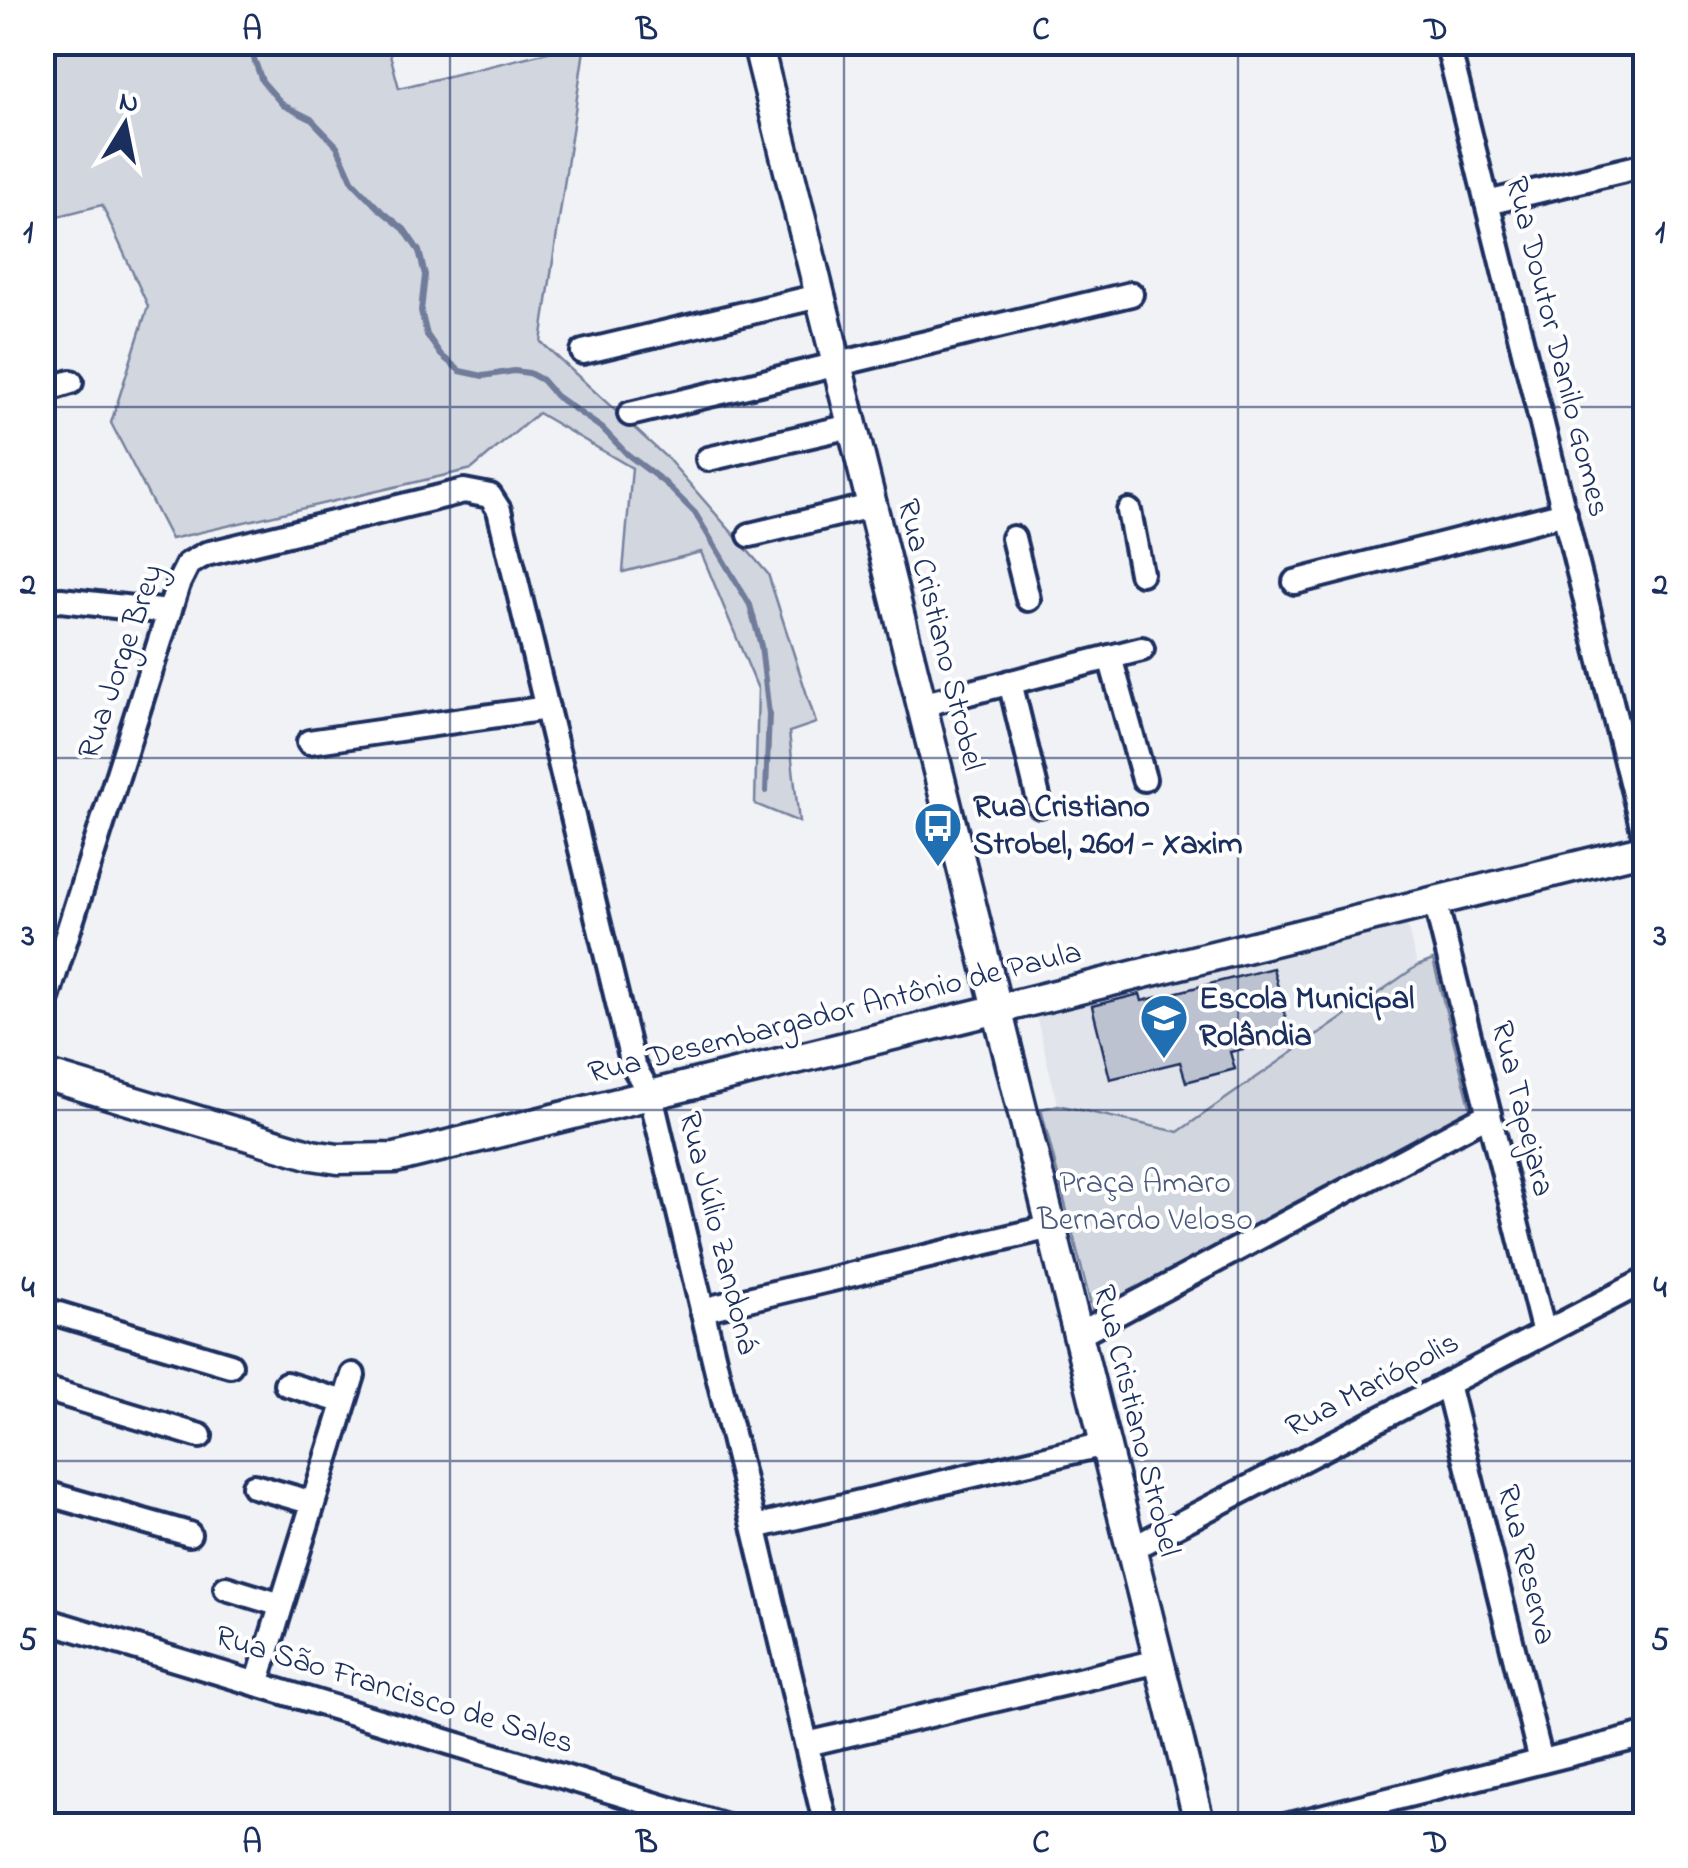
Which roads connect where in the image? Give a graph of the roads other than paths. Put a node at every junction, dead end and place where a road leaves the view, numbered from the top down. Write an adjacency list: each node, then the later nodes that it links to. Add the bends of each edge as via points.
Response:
1 (757, 42): 6 (main road, Rua Cristiano Strobel)
2 (1447, 42): 4 (street, Rua Doutor Danilo Gomes)
3 (1646, 165): 4 (street)
4 (1487, 203): 17 (street, Rua Doutor Danilo Gomes)
5 (1132, 294): 8 (street)
6 (819, 296): 7 (street); 8 (main road, Rua Cristiano Strobel)
7 (582, 352)
8 (836, 362): 11 (street); 12 (main road, Rua Cristiano Strobel)
9 (71, 382): 10 (street)
10 (42, 392)
11 (630, 414)
12 (852, 426): 13 (street); 15 (main road, Rua Cristiano Strobel)
13 (708, 460)
14 (482, 492): 24 (street, Rua Jorge Brey, via 464,491 196,558 182,573); 29 (street, Rua Júlio Zandoná, via 499,510)
15 (872, 506): 18 (street); 28 (main road, Rua Cristiano Strobel)
16 (1129, 512): 20 (street)
17 (1564, 513): 21 (street); 33 (street, Rua Doutor Danilo Gomes)
18 (750, 535)
19 (1013, 538): 22 (street)
20 (1141, 573)
21 (1295, 582)
22 (1028, 598)
23 (42, 601): 24 (street)
24 (169, 612): 36 (street, Rua Jorge Brey)
25 (1142, 649): 26 (street)
26 (1110, 657): 27 (street); 31 (street)
27 (1010, 682): 28 (street); 32 (street)
28 (920, 705): 35 (main road, Rua Cristiano Strobel)
29 (547, 708): 30 (street); 38 (street, Rua Júlio Zandoná, via 633,1066)
30 (309, 742)
31 (1144, 779)
32 (1040, 805)
33 (1646, 845): 34 (main road, Rua Desembargador Antônio de Paula)
34 (1435, 900): 35 (main road, Rua Desembargador Antônio de Paula); 39 (street, Rua Tapejara)
35 (996, 1010): 38 (main road, Rua Desembargador Antônio de Paula); 40 (main road, Rua Cristiano Strobel)
36 (42, 1014)
37 (42, 1074): 38 (main road, Rua Desembargador Antônio de Paula, via 312,1154 368,1160)
38 (651, 1096): 43 (street, Rua Júlio Zandoná)
39 (1489, 1114): 44 (street, Rua Tapejara); 45 (street)
40 (1050, 1226): 43 (street); 45 (main road, Rua Cristiano Strobel)
41 (1646, 1280): 44 (street, Rua Mariópolis)
42 (42, 1309): 46 (street)
43 (702, 1310): 57 (street, Rua Júlio Zandoná)
44 (1544, 1334): 49 (street, Rua Mariópolis)
45 (1078, 1335): 53 (main road, Rua Cristiano Strobel)
46 (230, 1365)
47 (353, 1375): 51 (street)
48 (286, 1384): 51 (street)
49 (1447, 1384): 59 (street, Rua Mariópolis); 67 (street, Rua Reserva)
50 (42, 1388): 52 (street)
51 (344, 1402): 56 (street)
52 (200, 1436)
53 (1105, 1444): 57 (street); 59 (main road, Rua Cristiano Strobel)
54 (254, 1486): 56 (street)
55 (42, 1492): 58 (street)
56 (312, 1503): 61 (street)
57 (755, 1527): 66 (street, Rua Júlio Zandoná)
58 (190, 1534)
59 (1131, 1549): 63 (main road, Rua Cristiano Strobel)
60 (226, 1588): 61 (street)
61 (281, 1605): 64 (street)
62 (42, 1618): 64 (street, Rua São Francisco de Sales)
63 (1159, 1661): 66 (street); 70 (main road, Rua Cristiano Strobel)
64 (257, 1684): 68 (street, Rua São Francisco de Sales)
65 (1646, 1734): 67 (street)
66 (807, 1744): 69 (street, Rua Júlio Zandoná)
67 (1541, 1761): 71 (street)
68 (726, 1826)
69 (826, 1826)
70 (1200, 1826)
71 (1285, 1826)

